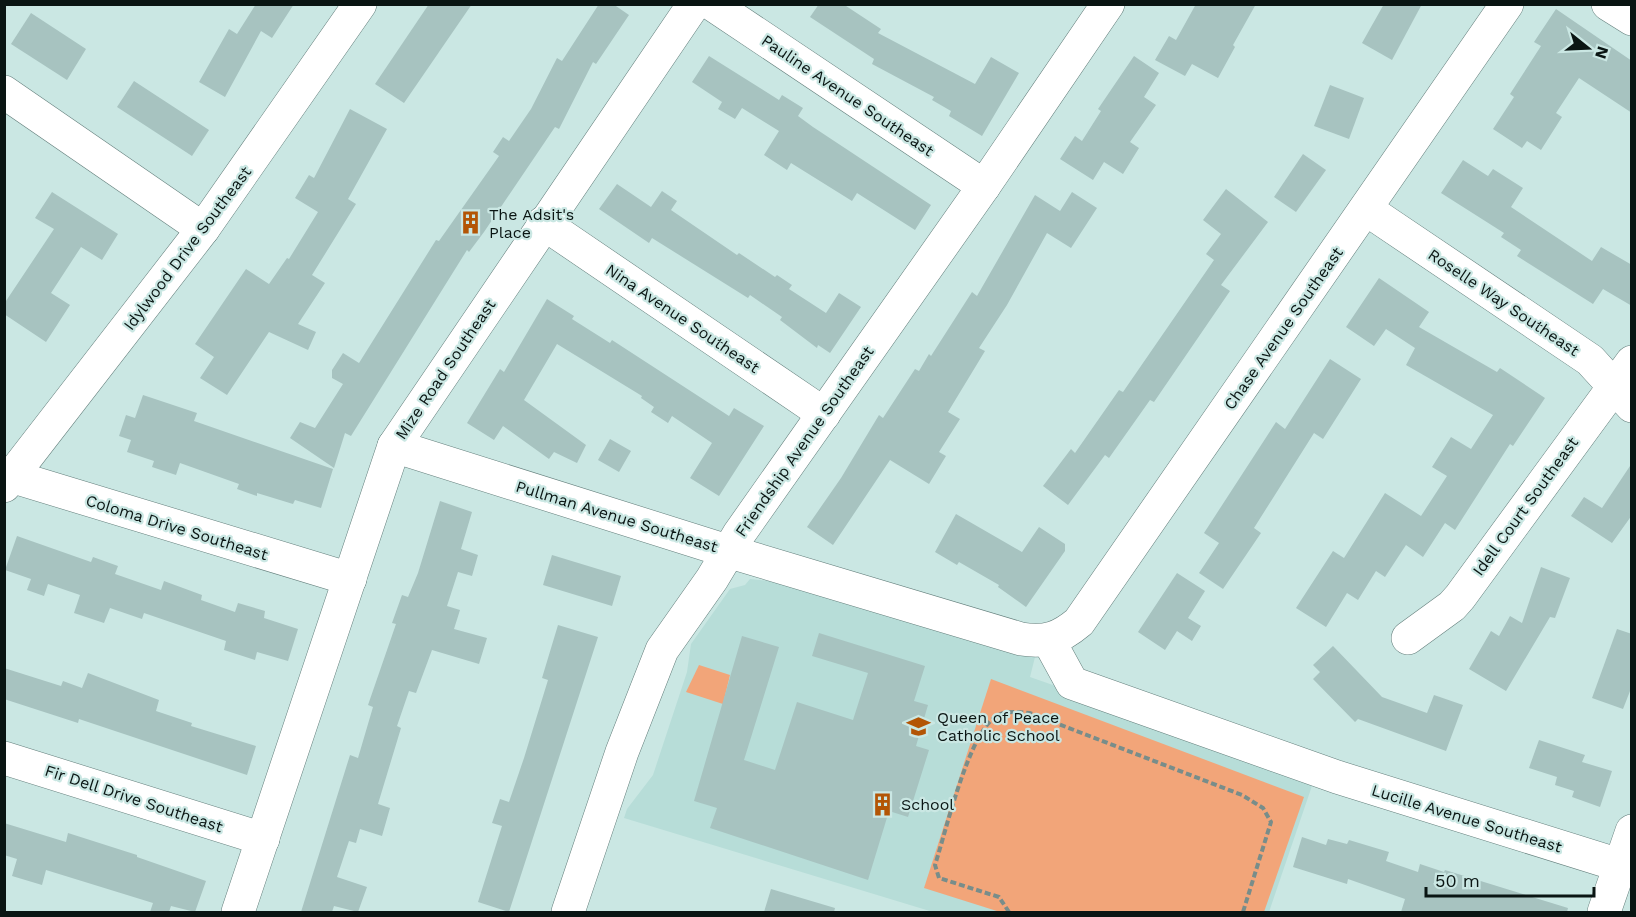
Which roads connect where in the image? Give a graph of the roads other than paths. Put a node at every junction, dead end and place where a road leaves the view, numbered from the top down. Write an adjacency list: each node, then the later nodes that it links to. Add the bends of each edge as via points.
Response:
1 (360, 4): 12 (street, Idylwood Drive Southeast)
2 (694, 4): 11 (street, Mize Road Southeast)
3 (712, 4): 9 (street, Pauline Avenue Southeast)
4 (1108, 4): 9 (street, Friendship Avenue Southeast)
5 (1507, 4): 10 (street, Chase Avenue Southeast)
6 (1608, 4): 7 (street)
7 (1632, 19)
8 (4, 92): 12 (street)
9 (984, 186): 14 (street, Friendship Avenue Southeast)
10 (1366, 209): 13 (street, Roselle Way Southeast); 20 (street, Chase Avenue Southeast, via 1079,622 1066,634)
11 (543, 223): 14 (street, Nina Avenue Southeast); 15 (street, Mize Road Southeast)
12 (203, 229): 16 (street, Idylwood Drive Southeast)
13 (1625, 385): 19 (street, Idell Court Southeast, via 1460,597)
14 (824, 414): 17 (street, Friendship Avenue Southeast)
15 (394, 446): 17 (street, Pullman Avenue Southeast); 18 (street, Mize Road Southeast)
16 (7, 479): 18 (street, Coloma Drive Southeast)
17 (727, 551): 20 (street, Pullman Avenue Southeast, via 1021,639); 26 (street, Friendship Avenue Southeast, via 662,650 622,752)
18 (350, 579): 23 (street, Mize Road Southeast)
19 (1408, 638)
20 (1049, 641): 24 (street, Lucille Avenue Southeast, via 1072,683 1337,777)
21 (4, 758): 23 (street, Fir Dell Drive Southeast)
22 (1632, 831): 24 (street)
23 (263, 839): 25 (street, Mize Road Southeast)
24 (1626, 868): 27 (street)
25 (238, 912)
26 (568, 912)
27 (1604, 912)

